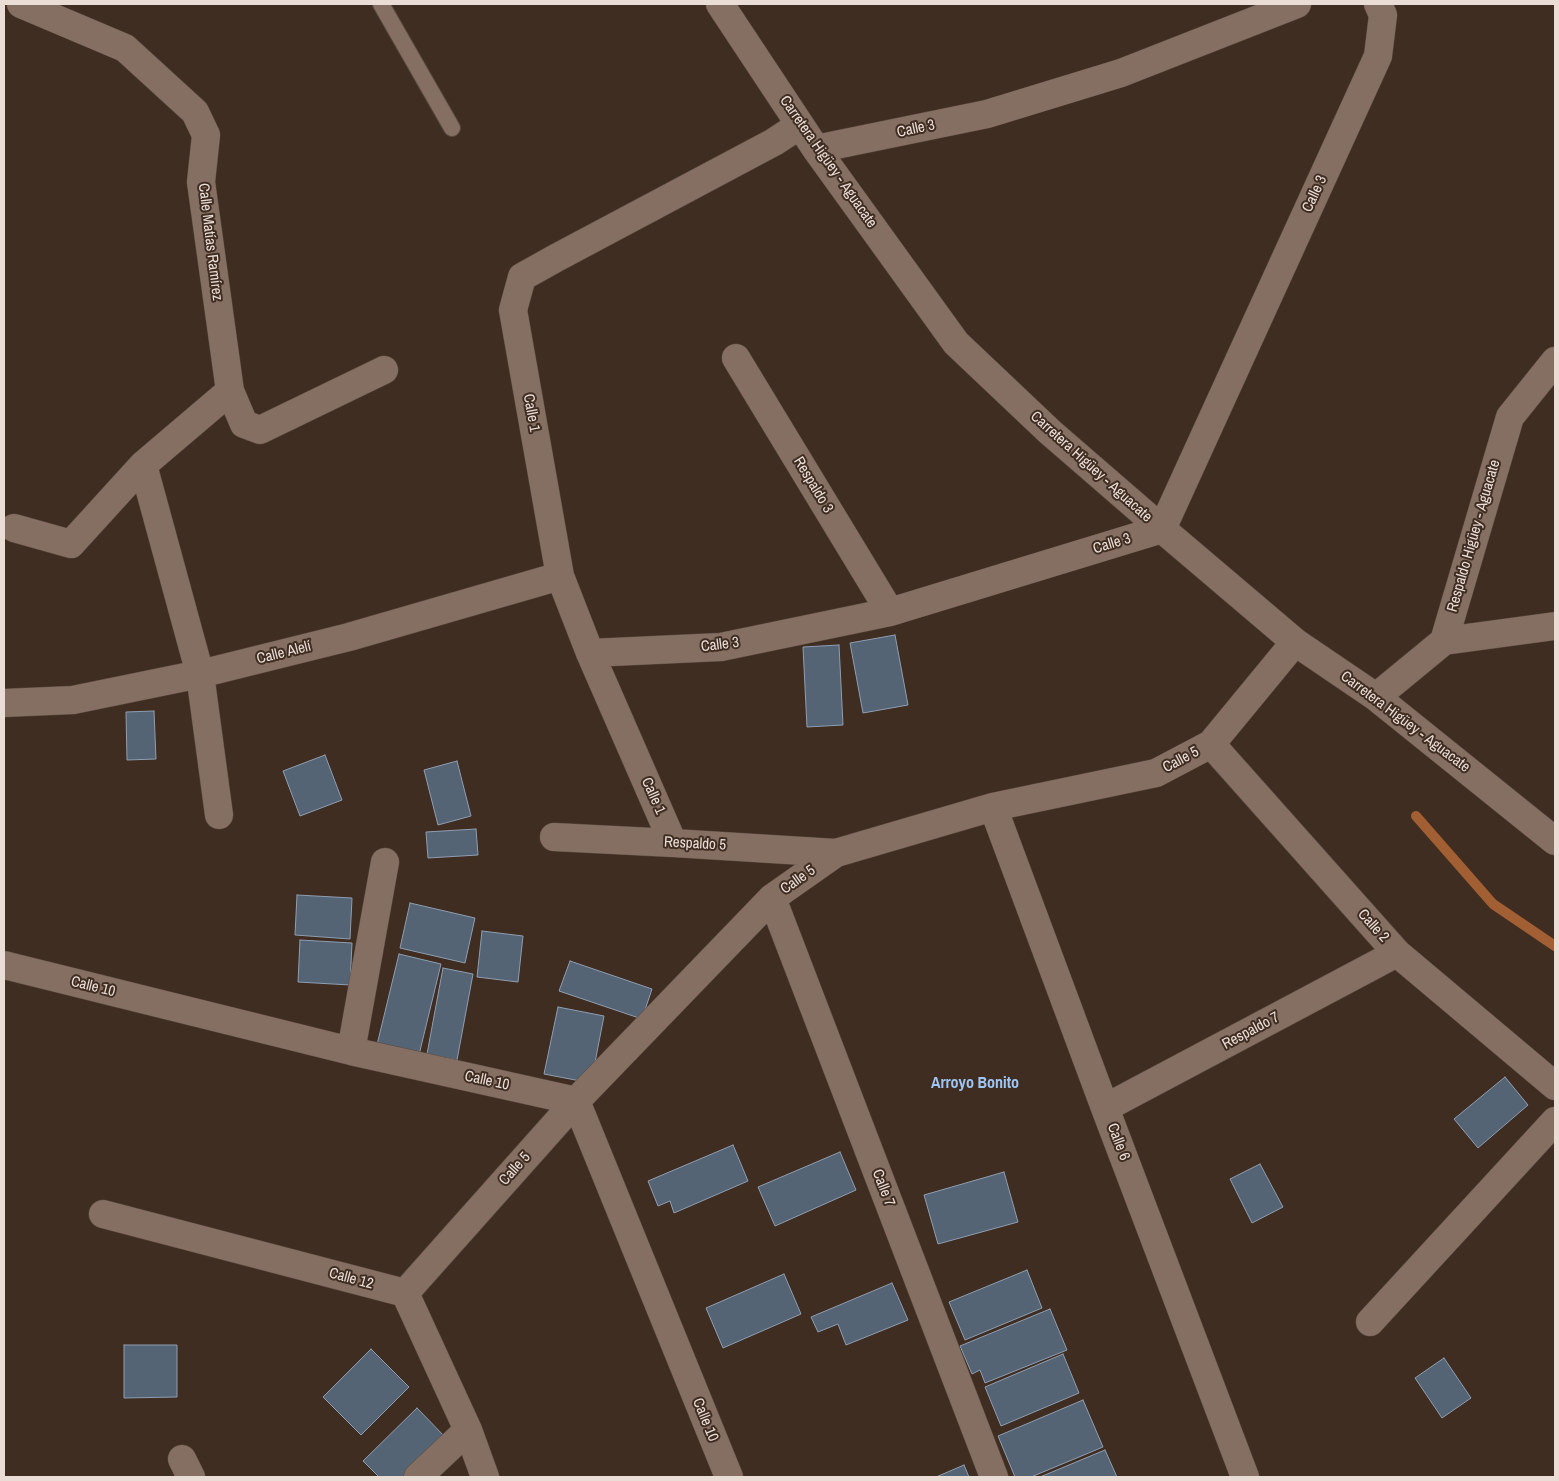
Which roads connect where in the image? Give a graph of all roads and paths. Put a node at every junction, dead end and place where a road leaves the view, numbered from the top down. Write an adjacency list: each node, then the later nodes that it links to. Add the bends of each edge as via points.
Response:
1 (21, 4): 12 (street, Calle Matías Ramírez, via 124,48 195,112 206,135 201,182)
2 (381, 4): 7 (lane)
3 (720, 4): 6 (street, Carretera Higüey - Aguacate)
4 (1297, 4): 8 (street, Calle 3, via 1121,74 987,114)
5 (1378, 4): 15 (street, Calle 3, via 1383,15 1378,56)
6 (800, 125): 8 (street, Carretera Higüey - Aguacate); 16 (street, Calle 1, via 522,277 513,310)
7 (452, 128)
8 (816, 149): 15 (street, Carretera Higüey - Aguacate, via 956,343 1050,432)
9 (736, 358): 17 (street, Respaldo 3)
10 (1555, 361): 19 (street, Respaldo Higüey - Aguacate, via 1510,417)
11 (384, 370): 12 (street, Calle Matías Ramírez, via 260,430 244,424)
12 (230, 391): 13 (street)
13 (143, 465): 14 (street, via 71,544); 22 (street)
14 (14, 528)
15 (1162, 529): 17 (street, Calle 3); 20 (street, Carretera Higüey - Aguacate)
16 (560, 576): 21 (street, Calle 1); 22 (street, Calle Alelí, via 349,637)
17 (890, 612): 21 (street, Calle 3, via 722,646)
18 (1555, 626): 19 (street)
19 (1444, 641): 23 (street)
20 (1295, 642): 23 (street, Carretera Higüey - Aguacate); 25 (street, Calle 5)
21 (590, 653): 30 (street, Calle 1)
22 (200, 674): 24 (street, Calle Alelí, via 72,700); 27 (street)
23 (1376, 697): 29 (street, Carretera Higüey - Aguacate)
24 (4, 704)
25 (1211, 744): 26 (street, Calle 5, via 1156,774); 34 (street, Calle 2)
26 (993, 807): 31 (street, Calle 5); 39 (street, Calle 6)
27 (219, 815)
28 (554, 837): 30 (street, Respaldo 5)
29 (1555, 841)
30 (673, 843): 31 (street, Respaldo 5)
31 (836, 853): 33 (street, Calle 5)
32 (384, 862): 36 (street)
33 (772, 898): 38 (street, Calle 5); 48 (street, Calle 7)
34 (1396, 953): 37 (street, Calle 2); 39 (street, Respaldo 7)
35 (4, 965): 36 (street, Calle 10)
36 (351, 1051): 38 (street, Calle 10)
37 (1555, 1086)
38 (576, 1101): 42 (street, Calle 5); 47 (street, Calle 10)
39 (1105, 1108): 49 (street, Calle 6)
40 (1555, 1122): 43 (street)
41 (103, 1214): 42 (street, Calle 12)
42 (405, 1293): 44 (street)
43 (1370, 1322)
44 (468, 1430): 45 (street); 46 (street)
45 (418, 1477)
46 (486, 1477)
47 (729, 1477)
48 (994, 1477)
49 (1245, 1477)

